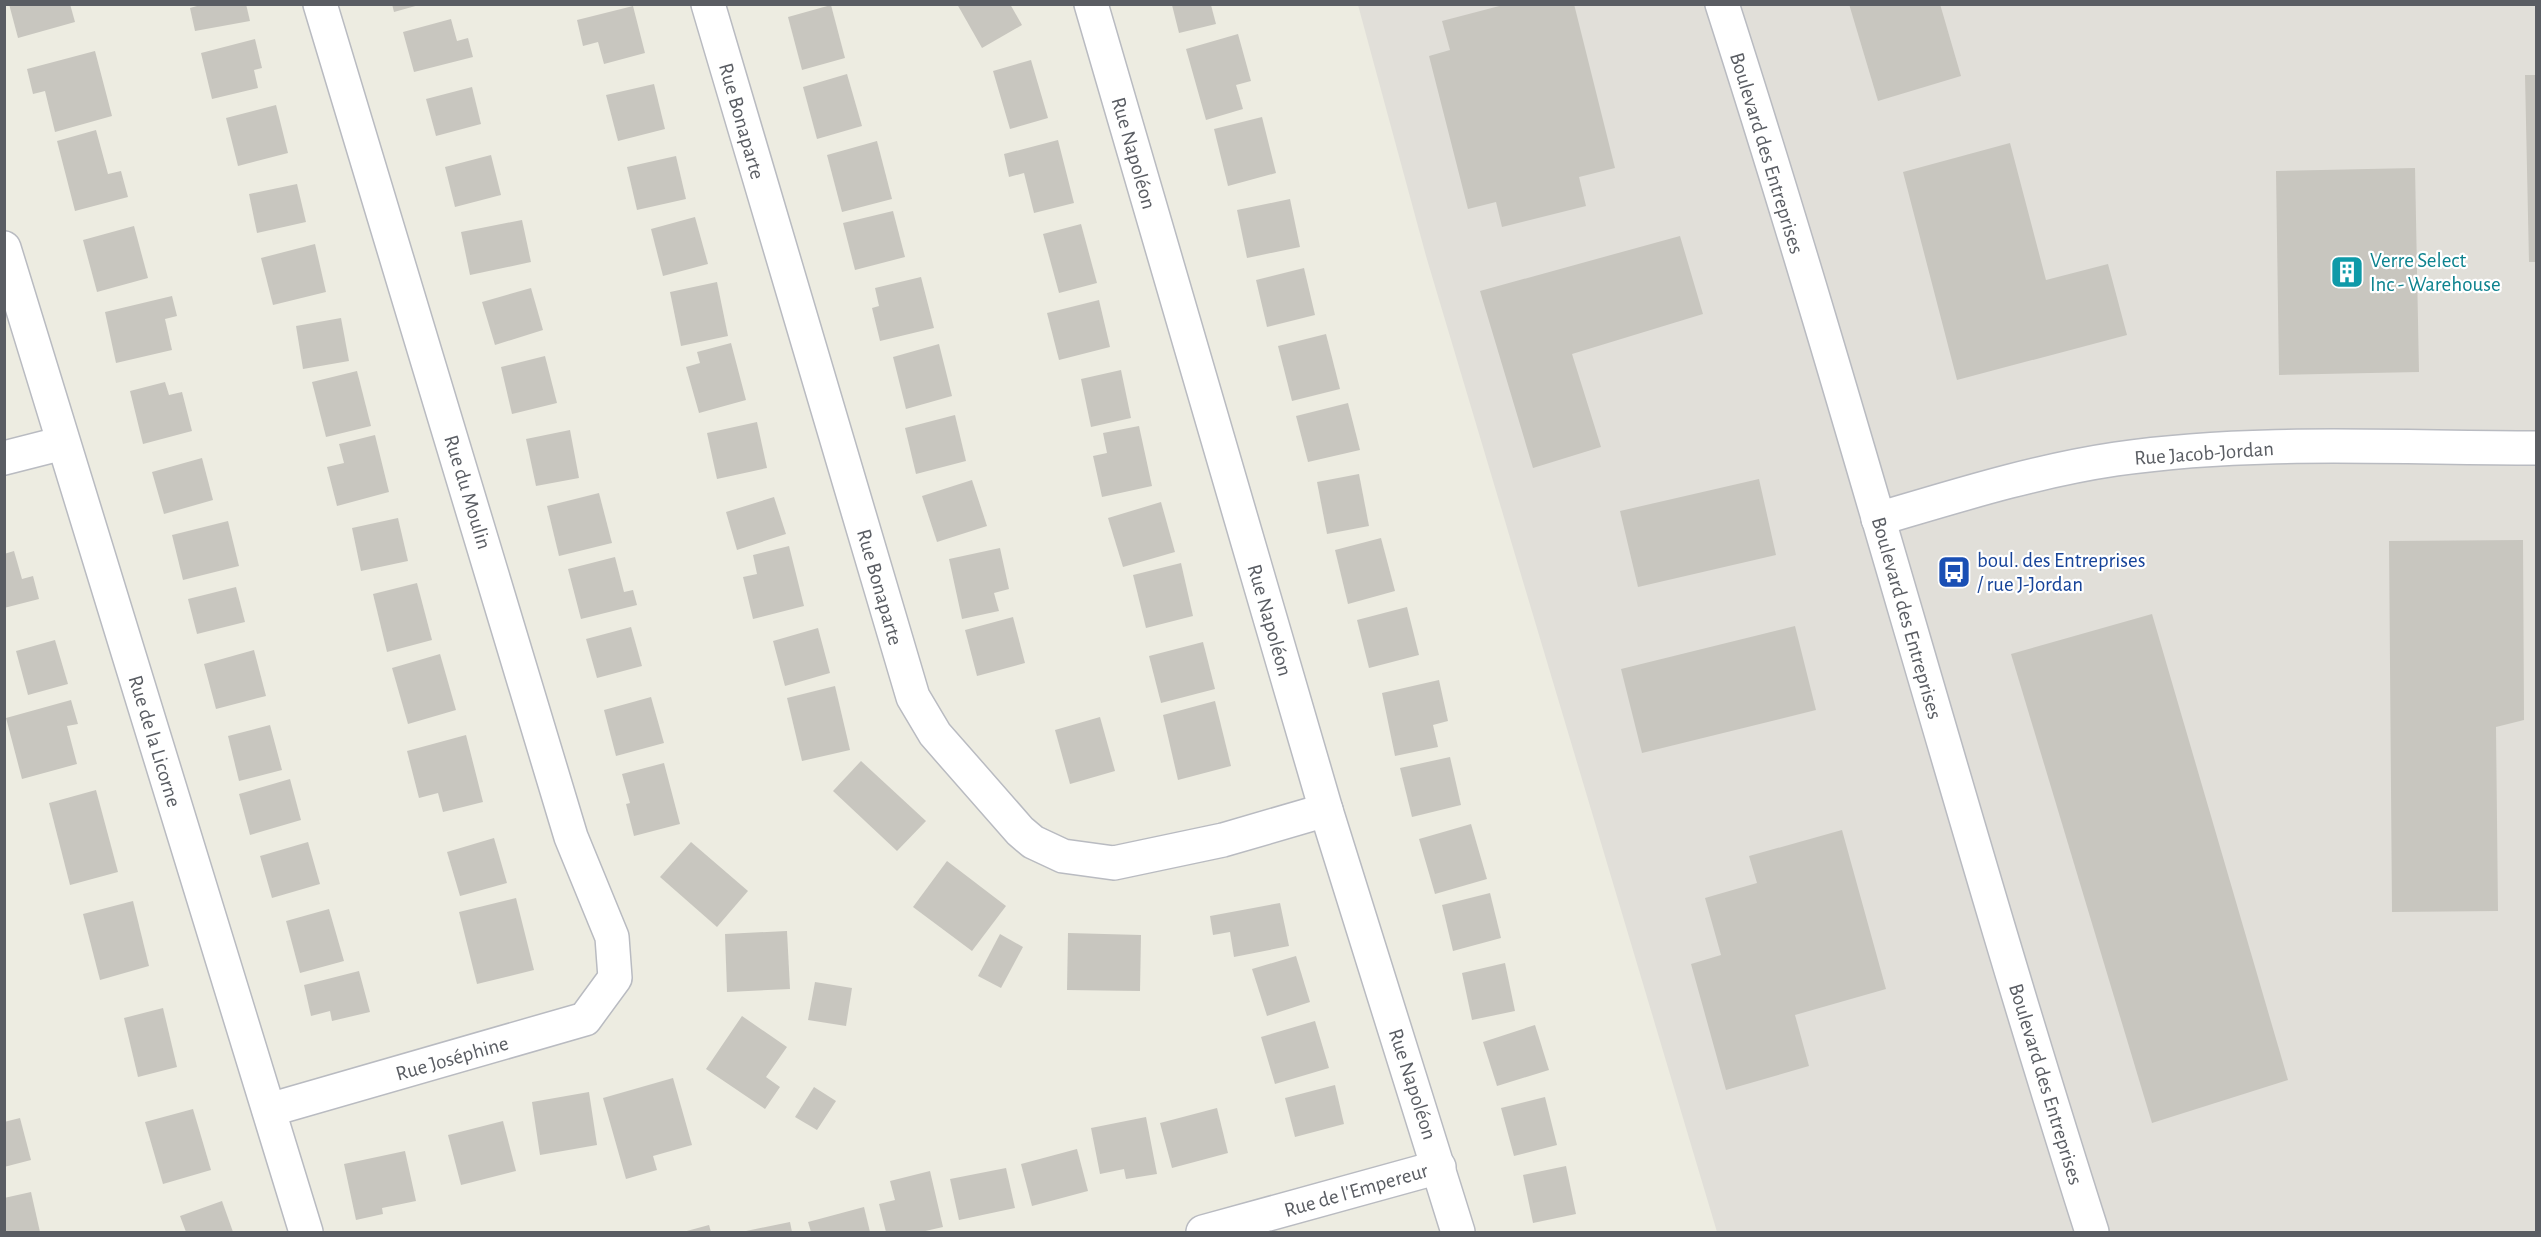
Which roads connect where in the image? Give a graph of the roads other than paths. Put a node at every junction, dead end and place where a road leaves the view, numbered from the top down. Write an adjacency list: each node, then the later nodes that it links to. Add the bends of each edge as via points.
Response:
1 (320, 4): 11 (street, Rue du Moulin, via 571,837 612,937)
2 (708, 4): 10 (street, Rue Bonaparte, via 913,698 935,734 1020,831 1063,856 1114,863 1223,840)
3 (1090, 4): 10 (street, Rue Napoléon)
4 (1722, 4): 9 (street, Boulevard des Entreprises)
5 (4, 248): 6 (street, Rue de la Licorne)
6 (63, 443): 8 (street); 12 (street, Rue de la Licorne)
7 (2536, 448): 9 (street, Rue Jacob-Jordan, via 2240,447 2181,451 2052,471)
8 (4, 458)
9 (1878, 519): 17 (street, Boulevard des Entreprises)
10 (1326, 810): 13 (street, Rue Napoléon)
11 (615, 978): 12 (street, Rue Joséphine, via 585,1019)
12 (269, 1110): 14 (street, Rue de la Licorne)
13 (1439, 1167): 15 (street, Rue de l'Empereur); 16 (street, Rue Napoléon)
14 (306, 1233)
15 (1203, 1233)
16 (1458, 1233)
17 (2092, 1233)

